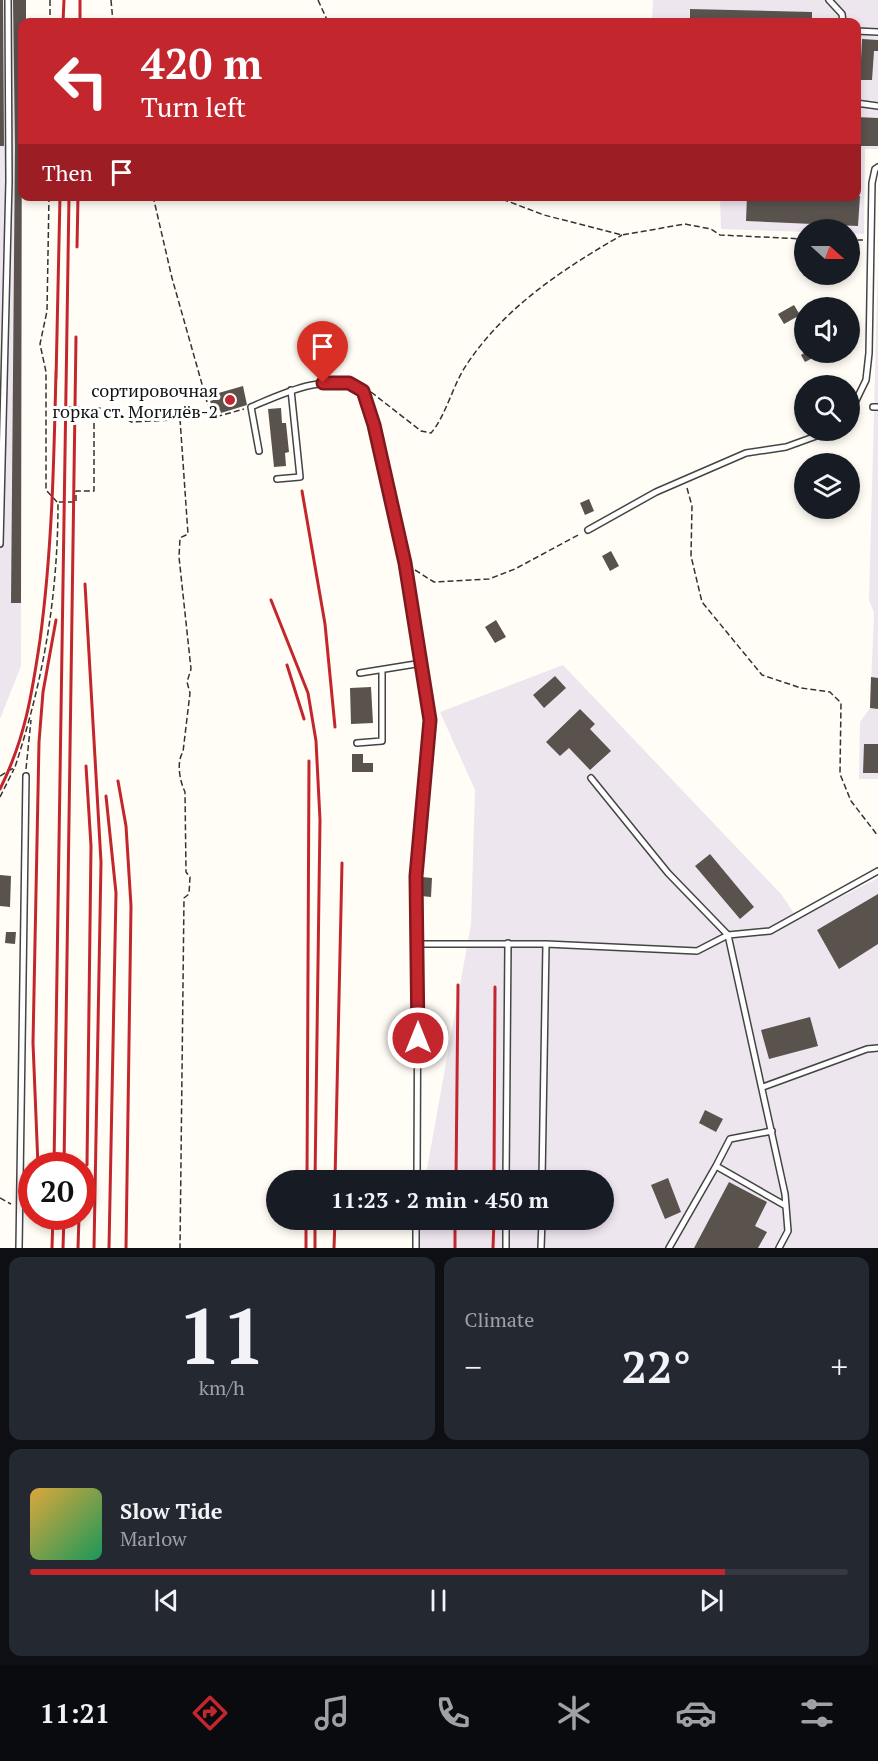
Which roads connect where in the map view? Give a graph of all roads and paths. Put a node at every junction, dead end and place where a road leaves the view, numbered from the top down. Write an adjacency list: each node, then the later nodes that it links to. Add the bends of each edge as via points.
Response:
1 (8, 0): 16 (lane)
2 (50, 0): 6 (path)
3 (111, 0): 7 (path)
4 (318, 0): 8 (path)
5 (829, 0): 9 (lane)
6 (50, 18)
7 (113, 18)
8 (326, 18)
9 (842, 18)
10 (861, 31): 11 (lane)
11 (878, 32)
12 (861, 103): 13 (lane)
13 (878, 105)
14 (878, 167): 23 (lane, via 873,176)
15 (0, 181): 16 (lane)
16 (9, 181): 34 (lane)
17 (49, 201): 37 (path, via 47,311 40,344 46,372 46,490)
18 (154, 201): 30 (path)
19 (507, 201): 20 (path)
20 (622, 235): 21 (path, via 685,224 720,235); 25 (path, via 546,282 495,327 466,364 430,433 421,431 375,393)
21 (794, 239)
22 (860, 239): 23 (path)
23 (870, 239): 26 (lane, via 866,380)
24 (291, 390): 25 (lane, via 323,383 349,383); 28 (lane); 35 (lane, via 300,477)
25 (363, 391): 40 (lane)
26 (860, 392)
27 (69, 407): 29 (path)
28 (251, 407): 30 (path); 33 (lane)
29 (99, 408): 31 (path, via 113,410 131,422); 37 (path, via 94,417 94,491 76,491 76,501)
30 (212, 417): 31 (path)
31 (180, 420): 73 (path, via 188,534 180,538 179,557 191,669 180,757 185,792 186,872 190,877 189,894 184,898)
32 (803, 441): 36 (lane, via 746,453)
33 (259, 451)
34 (1, 477): 39 (lane)
35 (277, 479)
36 (685, 480): 38 (lane); 51 (path, via 692,506 692,556 702,602 762,675 801,688 830,692 841,703 840,774 851,801)
37 (57, 502): 44 (path, via 58,560 51,624)
38 (588, 530): 40 (path, via 489,579 434,582)
39 (0, 544)
40 (405, 563): 41 (lane)
41 (422, 663): 42 (lane); 55 (lane, via 430,720 416,876)
42 (382, 670): 43 (lane); 45 (lane, via 382,741)
43 (360, 673)
44 (32, 716): 46 (path); 48 (path)
45 (357, 743)
46 (15, 767): 47 (path); 50 (path)
47 (0, 776)
48 (26, 776): 60 (lane)
49 (591, 778): 53 (lane, via 668,873)
50 (0, 797)
51 (878, 836)
52 (878, 871): 53 (lane, via 770,931)
53 (728, 935): 56 (lane, via 697,951); 58 (lane)
54 (507, 943): 55 (lane); 56 (lane); 63 (lane)
55 (418, 944): 62 (lane)
56 (546, 944): 64 (lane)
57 (878, 1048): 58 (lane)
58 (764, 1087): 59 (lane)
59 (772, 1131): 61 (lane, via 730,1139); 66 (lane)
60 (21, 1152)
61 (716, 1166): 66 (lane); 77 (lane)
62 (417, 1170)
63 (506, 1170)
64 (542, 1170)
65 (0, 1198): 67 (path)
66 (786, 1206): 78 (lane, via 789,1232)
67 (18, 1208)
68 (19, 1230): 72 (lane)
69 (416, 1230): 74 (lane)
70 (506, 1230): 75 (lane)
71 (542, 1230): 76 (lane)
72 (19, 1248)
73 (180, 1248)
74 (416, 1248)
75 (506, 1248)
76 (541, 1248)
77 (669, 1248)
78 (778, 1248)

